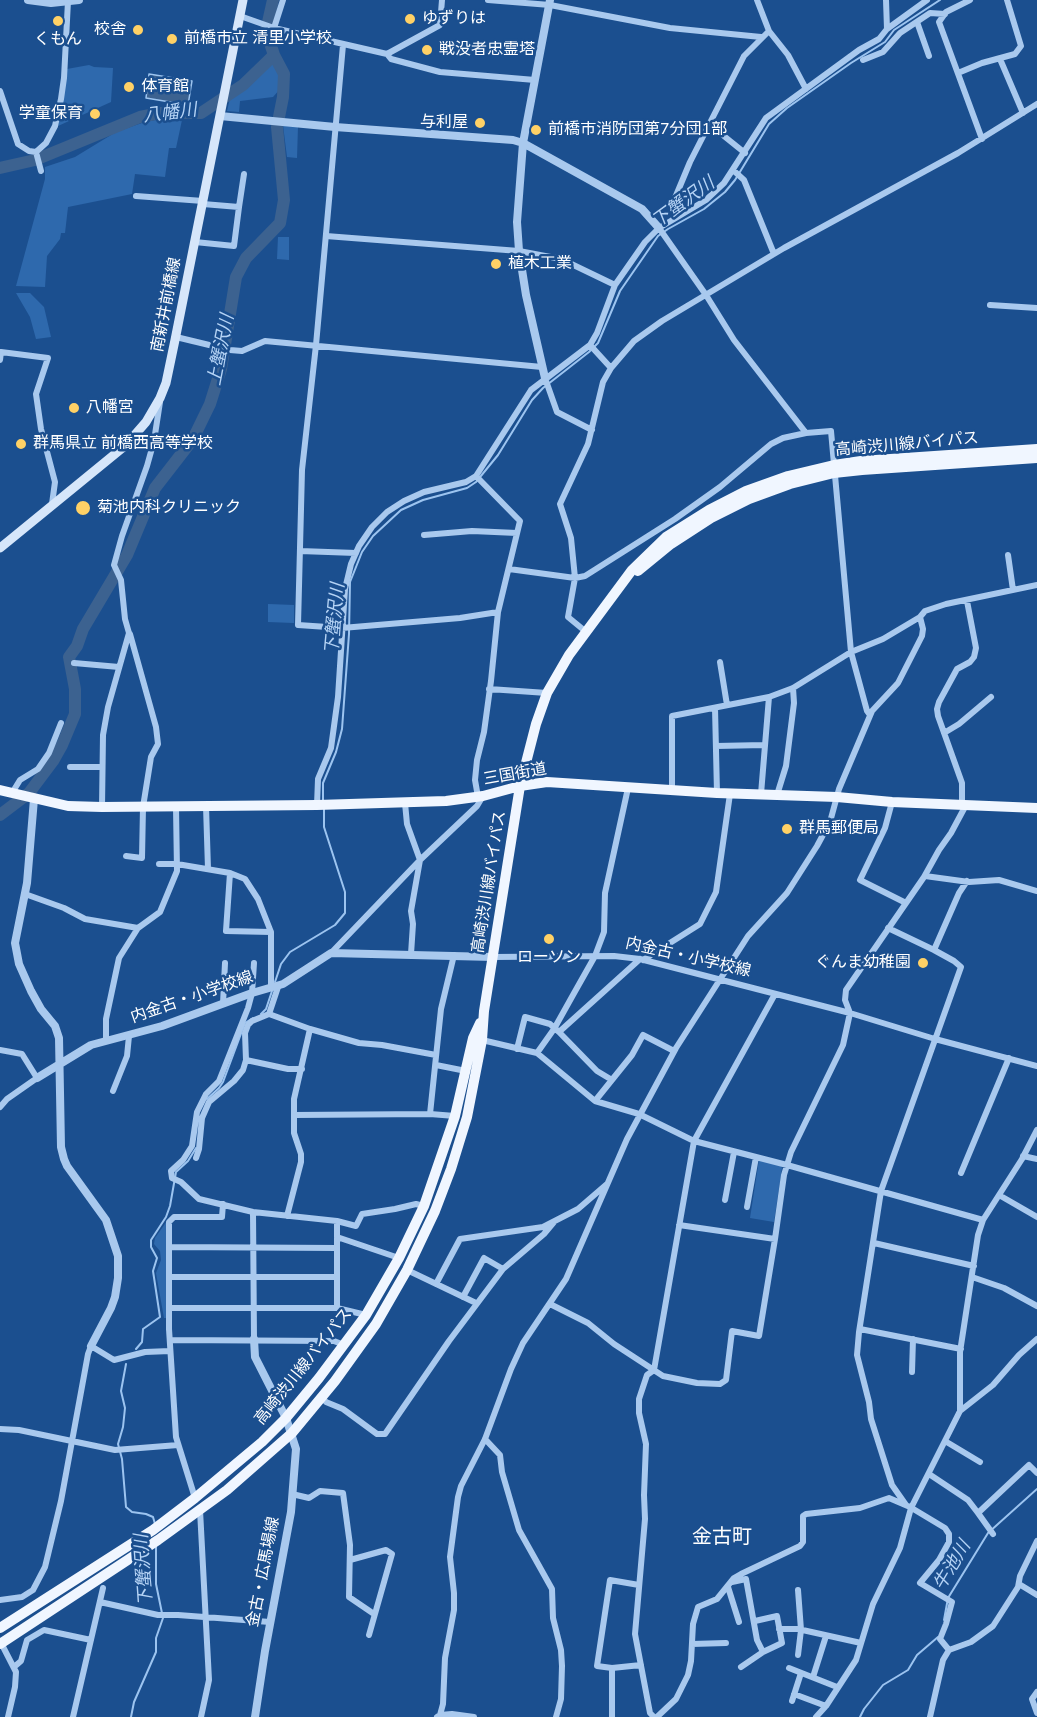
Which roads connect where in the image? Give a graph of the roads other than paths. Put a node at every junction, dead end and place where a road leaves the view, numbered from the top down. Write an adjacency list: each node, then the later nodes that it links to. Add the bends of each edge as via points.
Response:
1 (28, 0): 12 (street)
2 (79, 0): 13 (street)
3 (243, 0): 16 (main road, 南新井前橋線)
4 (283, 0): 18 (street)
5 (442, 0): 23 (street, via 440,25)
6 (488, 0): 14 (street)
7 (757, 0): 20 (street)
8 (886, 0): 19 (street)
9 (927, 0): 19 (street)
10 (970, 0): 15 (street)
11 (1007, 0): 25 (street, via 1021,46 1015,54)
12 (51, 2): 13 (street)
13 (68, 2): 39 (street, via 61,99 55,126)
14 (550, 2): 21 (street, via 670,28); 28 (street)
15 (945, 14): 17 (street, via 930,13); 27 (street, via 939,22)
16 (240, 16): 18 (street); 32 (main road, 南新井前橋線)
17 (917, 22): 24 (street); 26 (street, via 883,52)
18 (272, 27): 22 (street)
19 (887, 29): 29 (street, via 879,39)
20 (769, 31): 21 (street); 29 (street, via 788,55)
21 (760, 37): 34 (street, via 744,56)
22 (343, 45): 23 (street); 35 (street)
23 (387, 54): 28 (street, via 392,59 440,72)
24 (929, 56)
25 (1000, 59): 27 (street); 33 (street)
26 (863, 60)
27 (958, 73): 36 (street)
28 (535, 80): 37 (street)
29 (806, 89): 38 (street, via 766,118)
30 (0, 91): 39 (street, via 18,144)
31 (1037, 104): 33 (street)
32 (221, 111): 35 (street); 44 (main road, 南新井前橋線)
33 (1023, 113): 36 (street)
34 (709, 124): 38 (street); 46 (street, via 675,198)
35 (335, 127): 37 (street); 48 (street)
36 (982, 139): 51 (street)
37 (524, 143): 47 (street, via 642,209); 50 (street, via 517,222)
38 (745, 153): 40 (street)
39 (37, 154): 41 (street)
40 (733, 170): 46 (street, via 706,200); 51 (street, via 744,180)
41 (41, 171)
42 (244, 174): 45 (street)
43 (136, 196): 44 (street)
44 (203, 202): 45 (street); 49 (main road, 南新井前橋線)
45 (239, 207): 49 (street, via 234,246)
46 (682, 214): 47 (street)
47 (659, 228): 52 (street); 53 (street)
48 (326, 236): 50 (street); 57 (street)
49 (195, 242): 56 (main road, 南新井前橋線)
50 (519, 251): 52 (street, via 561,259); 60 (street)
51 (774, 254): 53 (street)
52 (615, 285): 58 (street)
53 (706, 295): 61 (street, via 634,341); 65 (street, via 734,340)
54 (990, 305): 55 (street)
55 (1037, 308)
56 (176, 337): 57 (street, via 242,351 265,340); 63 (main road, 南新井前橋線)
57 (316, 345): 60 (street); 74 (street, via 302,470)
58 (590, 345): 61 (street); 62 (street)
59 (0, 360): 70 (street, via 2,352 48,358 36,394 40,429 55,482)
60 (542, 367): 62 (street)
61 (611, 368): 64 (street, via 603,382)
62 (545, 378): 64 (street, via 557,412); 69 (street, via 531,390)
63 (160, 398): 70 (main road, 南新井前橋線, via 126,445); 86 (street, via 154,441 114,565 121,580)
64 (592, 430): 78 (street, via 560,504 572,538)
65 (806, 433): 68 (street, via 831,431); 78 (street, via 771,444 675,519 585,576)
66 (1037, 449): 68 (main road, 高崎渋川線バイパス, via 861,461)
67 (1037, 458): 68 (main road, 高崎渋川線バイパス)
68 (834, 469): 85 (main road, 高崎渋川線バイパス, via 767,492 711,518 657,555 608,600); 87 (street)
69 (476, 476): 71 (street, via 520,521); 75 (street, via 404,501 372,527)
70 (52, 504): 73 (main road, 南新井前橋線)
71 (517, 533): 72 (street, via 472,531); 77 (street)
72 (424, 536)
73 (0, 549)
74 (300, 552): 75 (street); 84 (street, via 298,625)
75 (356, 553): 84 (street, via 345,589)
76 (1008, 555): 80 (street)
77 (509, 569): 78 (street); 82 (street)
78 (575, 578): 85 (street, via 568,618)
79 (1037, 585): 80 (street)
80 (1012, 590): 81 (street)
81 (967, 601): 83 (street, via 925,611); 100 (street, via 976,648 970,662 957,669 939,702 938,716)
82 (498, 612): 84 (street); 92 (street)
83 (920, 617): 87 (street); 98 (street, via 922,636 898,683)
84 (344, 627): 118 (street, via 331,748 318,779)
85 (585, 631): 93 (main road, 高崎渋川線バイパス)
86 (129, 633): 90 (street); 122 (street, via 158,744 151,757)
87 (851, 652): 91 (street); 98 (street)
88 (720, 662): 96 (street)
89 (74, 663): 90 (street)
90 (119, 667): 104 (street, via 103,735)
91 (793, 688): 94 (street); 112 (street, via 786,766)
92 (489, 689): 93 (street); 114 (street, via 475,780)
93 (547, 693): 105 (main road, 高崎渋川線バイパス)
94 (770, 697): 96 (street); 101 (street)
95 (991, 697): 100 (street)
96 (727, 705): 97 (street)
97 (715, 708): 102 (street); 108 (street, via 672,716)
98 (870, 715): 115 (street)
99 (61, 723): 113 (street, via 38,769 20,780)
100 (944, 733): 119 (street, via 962,783)
101 (764, 745): 102 (street); 111 (street)
102 (716, 746): 109 (street)
103 (70, 766): 104 (street)
104 (102, 767): 121 (street)
105 (520, 786): 106 (main road, 三国街道, via 547,782); 114 (main road, 三国街道); 144 (main road, 高崎渋川線バイパス)
106 (628, 788): 108 (main road, 三国街道); 143 (street, via 605,894 604,932)
107 (0, 789): 113 (main road, 三国街道)
108 (672, 790): 109 (main road, 三国街道)
109 (717, 793): 110 (main road, 三国街道)
110 (730, 794): 111 (main road, 三国街道); 145 (street, via 718,886 700,924)
111 (760, 794): 112 (main road, 三国街道)
112 (777, 795): 115 (main road, 三国街道)
113 (23, 796): 121 (main road, 三国街道, via 68,806); 134 (street)
114 (481, 796): 117 (main road, 三国街道); 126 (street, via 477,806)
115 (837, 797): 116 (main road, 三国街道); 148 (street, via 830,822 805,865 787,893 748,936)
116 (892, 802): 119 (main road, 三国街道); 135 (street, via 885,828 860,880)
117 (405, 803): 118 (main road, 三国街道); 126 (street, via 407,824)
118 (317, 805): 120 (main road, 三国街道)
119 (964, 805): 124 (main road, 三国街道); 131 (street)
120 (206, 806): 123 (main road, 三国街道); 129 (street)
121 (102, 807): 122 (main road, 三国街道)
122 (143, 807): 123 (main road, 三国街道); 125 (street, via 142,858)
123 (176, 807): 128 (street)
124 (1037, 808)
125 (126, 856)
126 (420, 860): 140 (street); 141 (street, via 411,911)
127 (159, 864): 128 (street)
128 (177, 864): 129 (street); 136 (street, via 160,912)
129 (208, 869): 130 (street)
130 (230, 873): 138 (street, via 242,877 258,898); 138 (street, via 226,931)
131 (925, 876): 132 (street); 135 (street)
132 (967, 881): 133 (street, via 999,880); 139 (street)
133 (1037, 891)
134 (25, 894): 136 (street, via 85,919); 169 (street, via 15,943 19,964 41,1009 55,1026)
135 (906, 903): 137 (street)
136 (138, 928): 161 (street, via 118,963 106,1019)
137 (888, 928): 139 (street); 154 (street, via 846,990)
138 (271, 932): 149 (street)
139 (934, 950): 159 (street, via 960,967)
140 (331, 953): 141 (street, 内金古・小学校線); 149 (street, 内金古・小学校線, via 289,982)
141 (411, 954): 142 (street, 内金古・小学校線)
142 (454, 955): 144 (street, 内金古・小学校線); 166 (street)
143 (595, 956): 144 (street, 内金古・小学校線); 145 (street, 内金古・小学校線); 157 (street)
144 (493, 957): 153 (main road, 高崎渋川線バイパス)
145 (641, 959): 148 (street, 内金古・小学校線); 157 (street)
146 (225, 963): 152 (street)
147 (254, 963): 150 (street)
148 (720, 980): 151 (street, 内金古・小学校線); 164 (street)
149 (274, 987): 150 (street, 内金古・小学校線); 155 (street)
150 (252, 993): 152 (street, 内金古・小学校線); 196 (street, via 219,1081 206,1094 197,1112 192,1146 171,1172 172,1178 199,1199)
151 (775, 994): 154 (street, 内金古・小学校線); 184 (street)
152 (222, 1004): 158 (street, 内金古・小学校線)
153 (484, 1011): 160 (main road, 高崎渋川線バイパス); 173 (main road, 高崎渋川線バイパス)
154 (850, 1013): 159 (street, 内金古・小学校線); 190 (street, via 843,1045)
155 (269, 1014): 156 (street); 168 (street, via 248,1025)
156 (310, 1029): 166 (street, via 359,1043); 172 (street)
157 (557, 1030): 162 (street, via 525,1017); 165 (street); 175 (street, via 597,1071)
158 (129, 1035): 161 (street, 内金古・小学校線); 176 (street, via 128,1056)
159 (935, 1039): 167 (street, 内金古・小学校線); 193 (street)
160 (482, 1040): 162 (street); 215 (main road, 高崎渋川線バイパス, via 467,1118 452,1169)
161 (106, 1041): 169 (street, 内金古・小学校線, via 84,1048)
162 (517, 1048): 165 (street)
163 (0, 1050): 174 (street, via 22,1054)
164 (674, 1051): 175 (street, via 643,1035); 181 (street)
165 (537, 1053): 177 (street)
166 (436, 1055): 170 (street)
167 (1009, 1058): 171 (street, 内金古・小学校線); 191 (street)
168 (246, 1060): 172 (street); 188 (street, via 240,1076 212,1098 204,1112)
169 (59, 1064): 174 (street, 内金古・小学校線); 235 (street, via 63,1154 67,1166 106,1220 118,1256 115,1297)
170 (436, 1065): 173 (street); 180 (street)
171 (1037, 1065)
172 (302, 1070): 179 (street)
173 (466, 1071): 182 (main road, 高崎渋川線バイパス)
174 (37, 1078): 178 (street, 内金古・小学校線)
175 (612, 1080): 177 (street)
176 (114, 1091)
177 (595, 1101): 181 (street)
178 (0, 1107)
179 (294, 1114): 180 (street); 200 (street, via 294,1133 302,1162)
180 (430, 1114): 182 (street)
181 (639, 1114): 184 (street); 192 (street)
182 (455, 1116): 197 (main road, 高崎渋川線バイパス)
183 (1037, 1130): 186 (street)
184 (694, 1141): 185 (street); 205 (street)
185 (734, 1152): 187 (street); 195 (street)
186 (1023, 1156): 189 (street); 194 (street)
187 (756, 1157): 190 (street); 198 (street)
188 (196, 1158)
189 (1037, 1158)
190 (787, 1165): 193 (street); 207 (street)
191 (961, 1173)
192 (607, 1184): 204 (street, via 578,1209); 223 (street, via 566,1279)
193 (881, 1191): 203 (street); 208 (street)
194 (999, 1195): 201 (street); 203 (street)
195 (725, 1200)
196 (223, 1204): 199 (street); 209 (street, via 222,1217 174,1217 169,1222)
197 (424, 1206): 202 (street, via 416,1204 362,1214 356,1226); 212 (main road, 高崎渋川線バイパス)
198 (747, 1207)
199 (253, 1212): 200 (street); 210 (street)
200 (288, 1216): 202 (street)
201 (1037, 1217)
202 (337, 1221): 206 (street)
203 (983, 1221): 213 (street)
204 (554, 1222): 214 (street); 220 (street, via 460,1239)
205 (679, 1226): 207 (street); 238 (street)
206 (337, 1237): 211 (street); 212 (street)
207 (775, 1239): 238 (street, via 759,1336 732,1331 728,1373 723,1383 682,1382)
208 (874, 1243): 213 (street); 229 (street)
209 (169, 1247): 210 (street); 217 (street)
210 (253, 1247): 211 (street); 219 (street)
211 (337, 1248): 218 (street)
212 (399, 1258): 228 (main road, 高崎渋川線バイパス)
213 (974, 1266): 216 (street)
214 (503, 1269): 221 (street, via 484,1258); 222 (street)
215 (407, 1270): 220 (street); 240 (main road, 高崎渋川線バイパス, via 376,1324)
216 (972, 1276): 224 (street); 236 (street)
217 (169, 1277): 219 (street); 225 (street)
218 (337, 1277): 219 (street); 227 (street)
219 (253, 1278): 226 (street)
220 (436, 1284): 221 (street)
221 (463, 1297): 222 (street)
222 (476, 1304): 240 (street, via 385,1434 377,1434)
223 (550, 1304): 238 (street, via 588,1323); 245 (street, via 523,1343)
224 (1037, 1306)
225 (169, 1308): 226 (street); 232 (street)
226 (254, 1308): 227 (street); 233 (street)
227 (337, 1308): 228 (street)
228 (366, 1315): 234 (main road, 高崎渋川線バイパス)
229 (860, 1329): 230 (street); 254 (street, via 857,1355 871,1419 892,1485)
230 (913, 1339): 236 (street); 239 (street)
231 (1037, 1339): 241 (street, via 993,1385)
232 (171, 1340): 233 (street); 237 (street)
233 (254, 1340): 234 (street, via 334,1341); 242 (street, 金古・広馬場線, via 255,1357)
234 (344, 1345): 242 (main road, 高崎渋川線バイパス)
235 (91, 1346): 237 (street, via 114,1360); 246 (street)
236 (961, 1349): 241 (street)
237 (170, 1351): 248 (street)
238 (654, 1370): 261 (street, via 647,1375 639,1399 646,1444 645,1541)
239 (912, 1372)
240 (322, 1396): 244 (main road, 高崎渋川線バイパス)
241 (960, 1411): 247 (street)
242 (286, 1418): 244 (street, 金古・広馬場線); 253 (main road, 高崎渋川線バイパス)
243 (0, 1429): 246 (street)
244 (292, 1433): 252 (street, 金古・広馬場線, via 296,1449); 255 (main road, 高崎渋川線バイパス)
245 (485, 1439): 297 (street, via 458,1497 450,1557 454,1610); 303 (street, via 500,1455 519,1530 552,1589 562,1666)
246 (73, 1440): 248 (street, via 115,1450); 266 (street, via 39,1581 22,1597)
247 (945, 1442): 249 (street); 251 (street)
248 (178, 1445): 253 (street)
249 (980, 1462)
250 (1037, 1473): 256 (street, via 1029,1465)
251 (929, 1474): 254 (street); 256 (street, via 968,1500)
252 (292, 1494): 259 (street, via 309,1498 320,1491 343,1493); 271 (street, 金古・広馬場線)
253 (195, 1498): 273 (main road, 高崎渋川線バイパス, via 153,1530)
254 (908, 1506): 262 (street, via 885,1499 860,1508 806,1514 800,1546 741,1574); 281 (street, via 900,1548 873,1604); 283 (street, via 949,1534 939,1560 920,1584 952,1602 940,1639)
255 (200, 1510): 269 (street); 279 (main road, 高崎渋川線バイパス)
256 (978, 1513): 257 (street)
257 (993, 1534)
258 (1037, 1541): 260 (street)
259 (350, 1560): 268 (street, via 349,1597); 268 (street, via 386,1550 392,1554)
260 (1019, 1584): 265 (street); 283 (street, via 993,1626 971,1642)
261 (639, 1585): 286 (street, via 636,1634); 289 (street, via 610,1580 597,1666)
262 (730, 1585): 270 (street, via 746,1579); 272 (street); 282 (street, via 717,1599 698,1607)
263 (103, 1588): 267 (street)
264 (798, 1590): 275 (street)
265 (1037, 1595)
266 (0, 1600)
267 (100, 1602): 269 (street, via 158,1615); 278 (street)
268 (374, 1614): 276 (street)
269 (204, 1617): 271 (street); 300 (street, via 209,1680)
270 (755, 1621): 274 (street, via 777,1616); 284 (street)
271 (270, 1622): 301 (street, 金古・広馬場線)
272 (739, 1622)
273 (0, 1628)
274 (779, 1629): 275 (street); 284 (street, via 782,1643)
275 (801, 1630): 277 (street); 285 (street)
276 (369, 1635)
277 (826, 1636): 281 (street); 292 (street)
278 (91, 1640): 287 (street, via 44,1630 27,1640 21,1661); 299 (street)
279 (0, 1643): 287 (street)
280 (726, 1643): 282 (street)
281 (861, 1643): 293 (street, via 856,1660)
282 (692, 1644): 305 (street, via 688,1675 676,1698)
283 (949, 1650): 307 (street, via 943,1660)
284 (763, 1652): 288 (street)
285 (798, 1656)
286 (641, 1665): 289 (street); 305 (street, via 650,1713)
287 (14, 1666): 298 (street, via 16,1681)
288 (741, 1667)
289 (612, 1668): 304 (street)
290 (789, 1668): 291 (street)
291 (801, 1673): 292 (street); 295 (street, via 793,1697)
292 (813, 1677): 293 (street)
293 (837, 1687): 295 (street)
294 (1037, 1692): 296 (street, via 1032,1699)
295 (826, 1706): 306 (street)
296 (1037, 1713)
297 (439, 1716): 302 (street)
298 (8, 1717)
299 (73, 1717)
300 (201, 1717)
301 (255, 1717)
302 (474, 1717)
303 (556, 1717)
304 (612, 1717)
305 (656, 1717)
306 (816, 1717)
307 (930, 1717)

